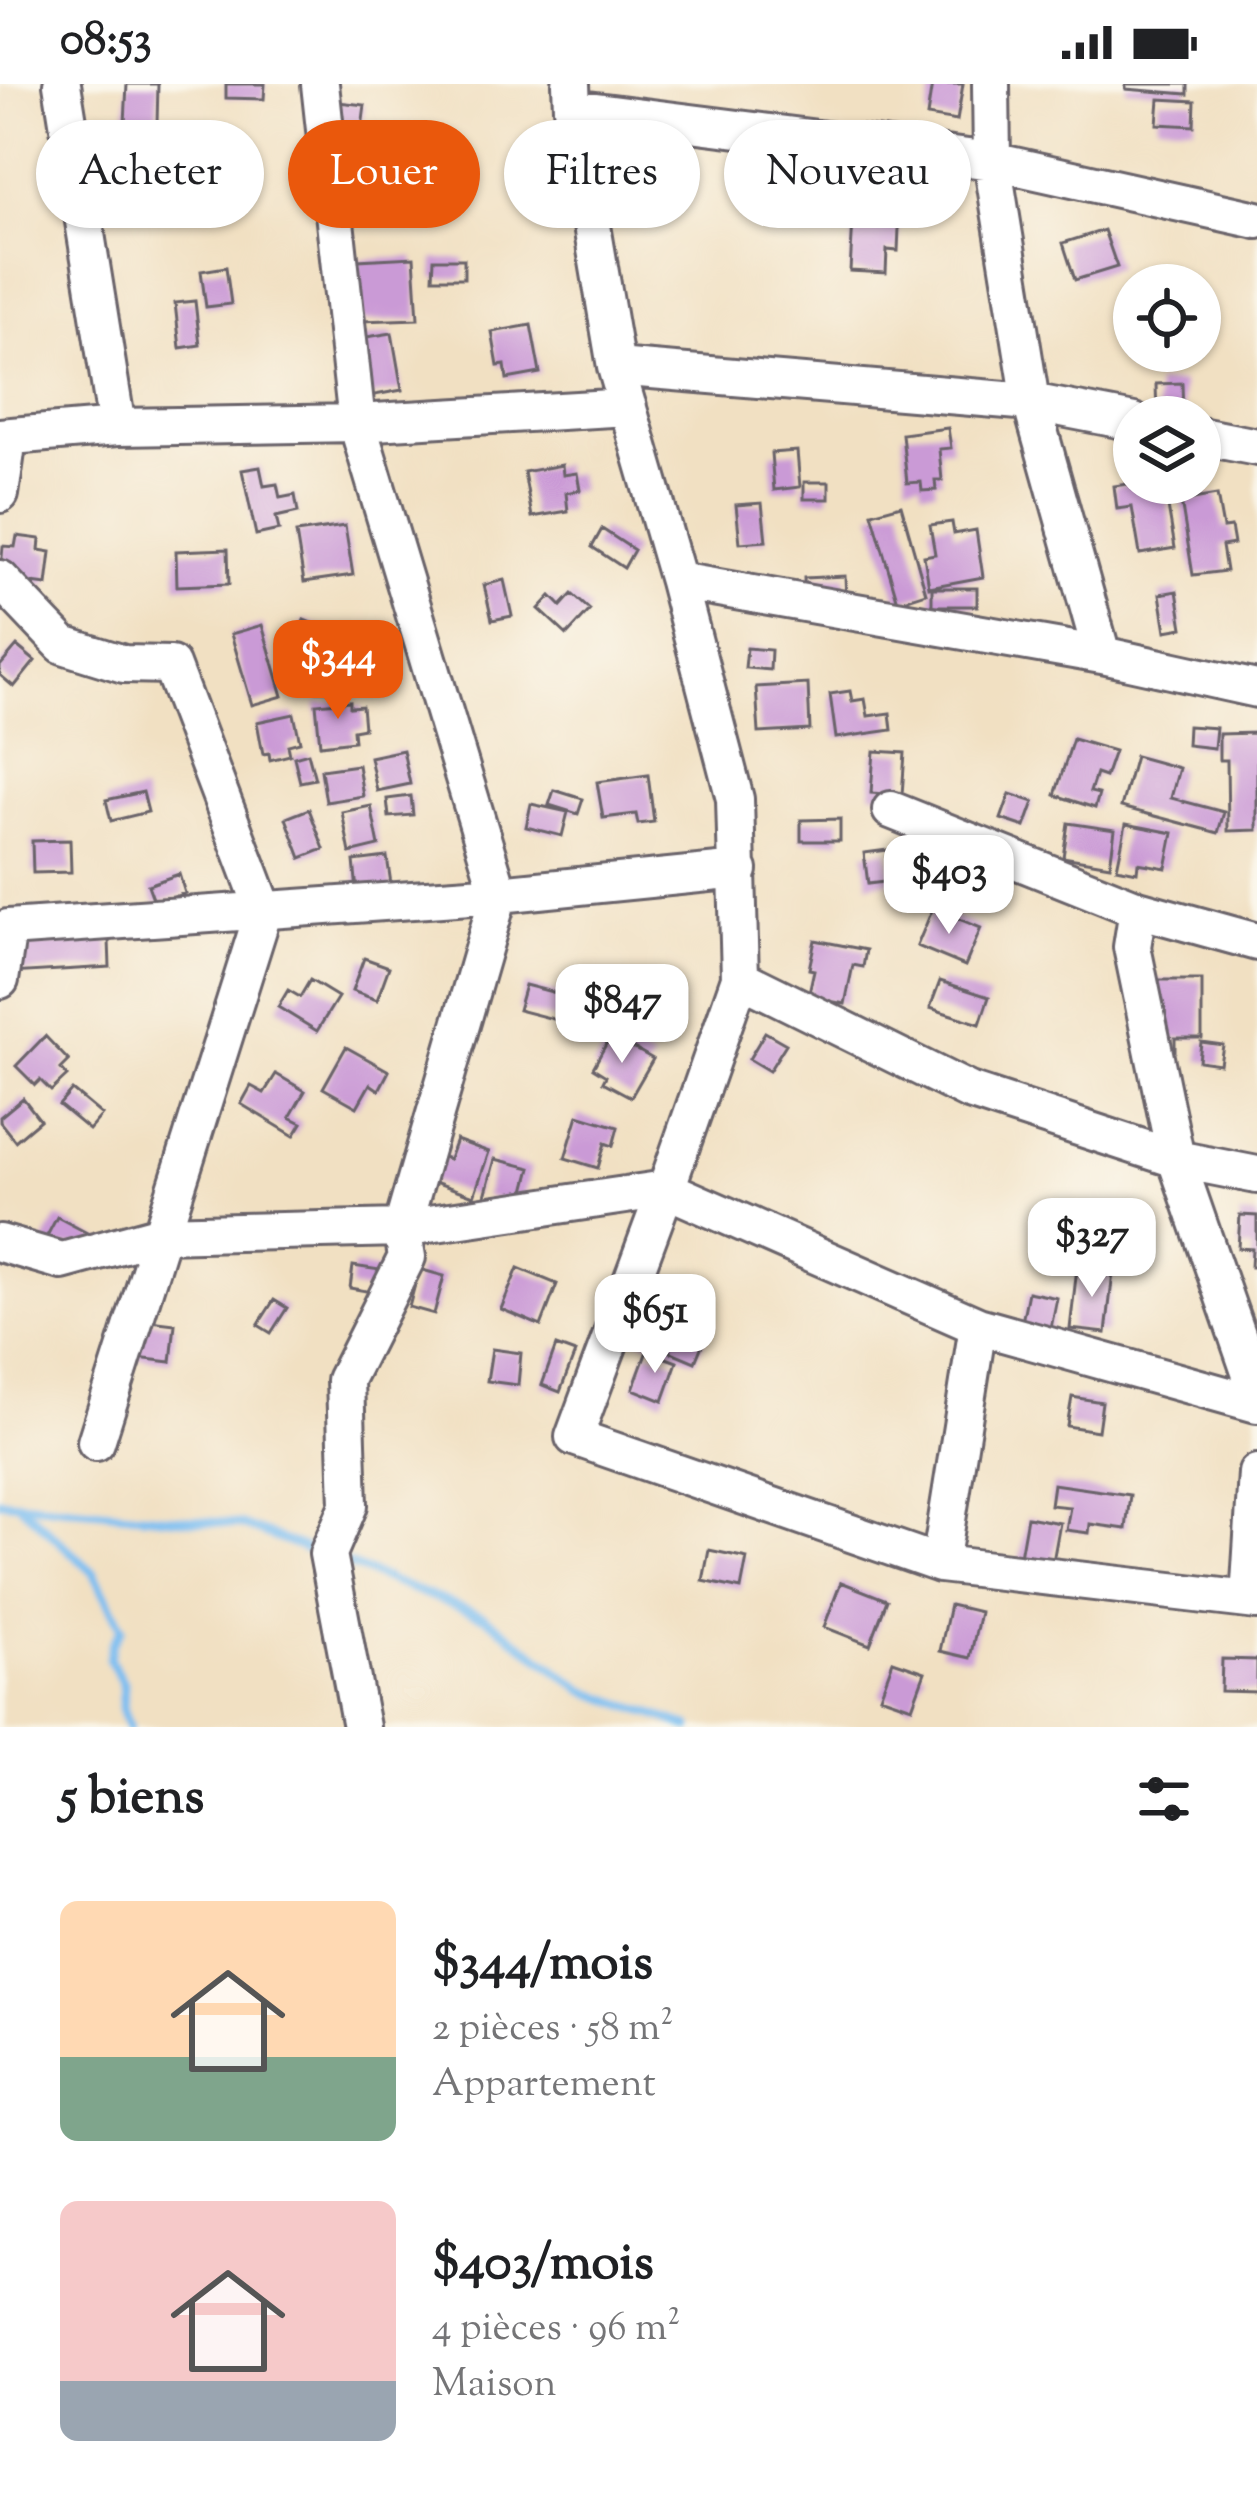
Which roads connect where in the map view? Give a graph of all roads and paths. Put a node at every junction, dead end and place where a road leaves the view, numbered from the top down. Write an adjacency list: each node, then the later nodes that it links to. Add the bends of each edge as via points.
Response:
1 (62, 84): 12 (street)
2 (320, 84): 11 (street)
3 (991, 84): 5 (street)
4 (572, 96): 5 (street); 7 (street)
5 (992, 161): 6 (street); 8 (street)
6 (1257, 220)
7 (616, 367): 8 (street); 9 (street)
8 (1031, 402): 10 (street); 19 (street)
9 (628, 407): 11 (street); 18 (street)
10 (1113, 418)
11 (358, 422): 12 (street); 23 (street)
12 (117, 427): 13 (street)
13 (4, 437): 16 (street)
14 (1221, 440): 15 (street)
15 (1257, 447)
16 (0, 494)
17 (0, 579): 25 (street, via 63,645 124,664 172,665)
18 (678, 581): 19 (street); 22 (street, via 735,799)
19 (1102, 655): 20 (street)
20 (1257, 689)
21 (892, 811): 24 (street)
22 (739, 870): 23 (street); 28 (street)
23 (499, 894): 25 (street); 33 (street)
24 (1138, 909): 27 (street); 30 (street, via 1132,947)
25 (264, 910): 26 (street); 34 (street)
26 (4, 920): 29 (street)
27 (1257, 942)
28 (740, 978): 30 (street, via 969,1090); 32 (street)
29 (0, 980)
30 (1176, 1159): 31 (street); 37 (street)
31 (1257, 1175)
32 (666, 1189): 33 (street); 36 (street); 41 (street, via 574,1437)
33 (402, 1228): 34 (street); 43 (street, via 407,1257 344,1380 349,1504 328,1554)
34 (161, 1234): 35 (street, via 62,1261); 39 (street)
35 (0, 1243)
36 (978, 1326): 38 (street); 41 (street)
37 (1257, 1392)
38 (1257, 1404)
39 (96, 1442)
40 (1257, 1473): 42 (street)
41 (940, 1564): 42 (street)
42 (1253, 1601)
43 (361, 1727)

